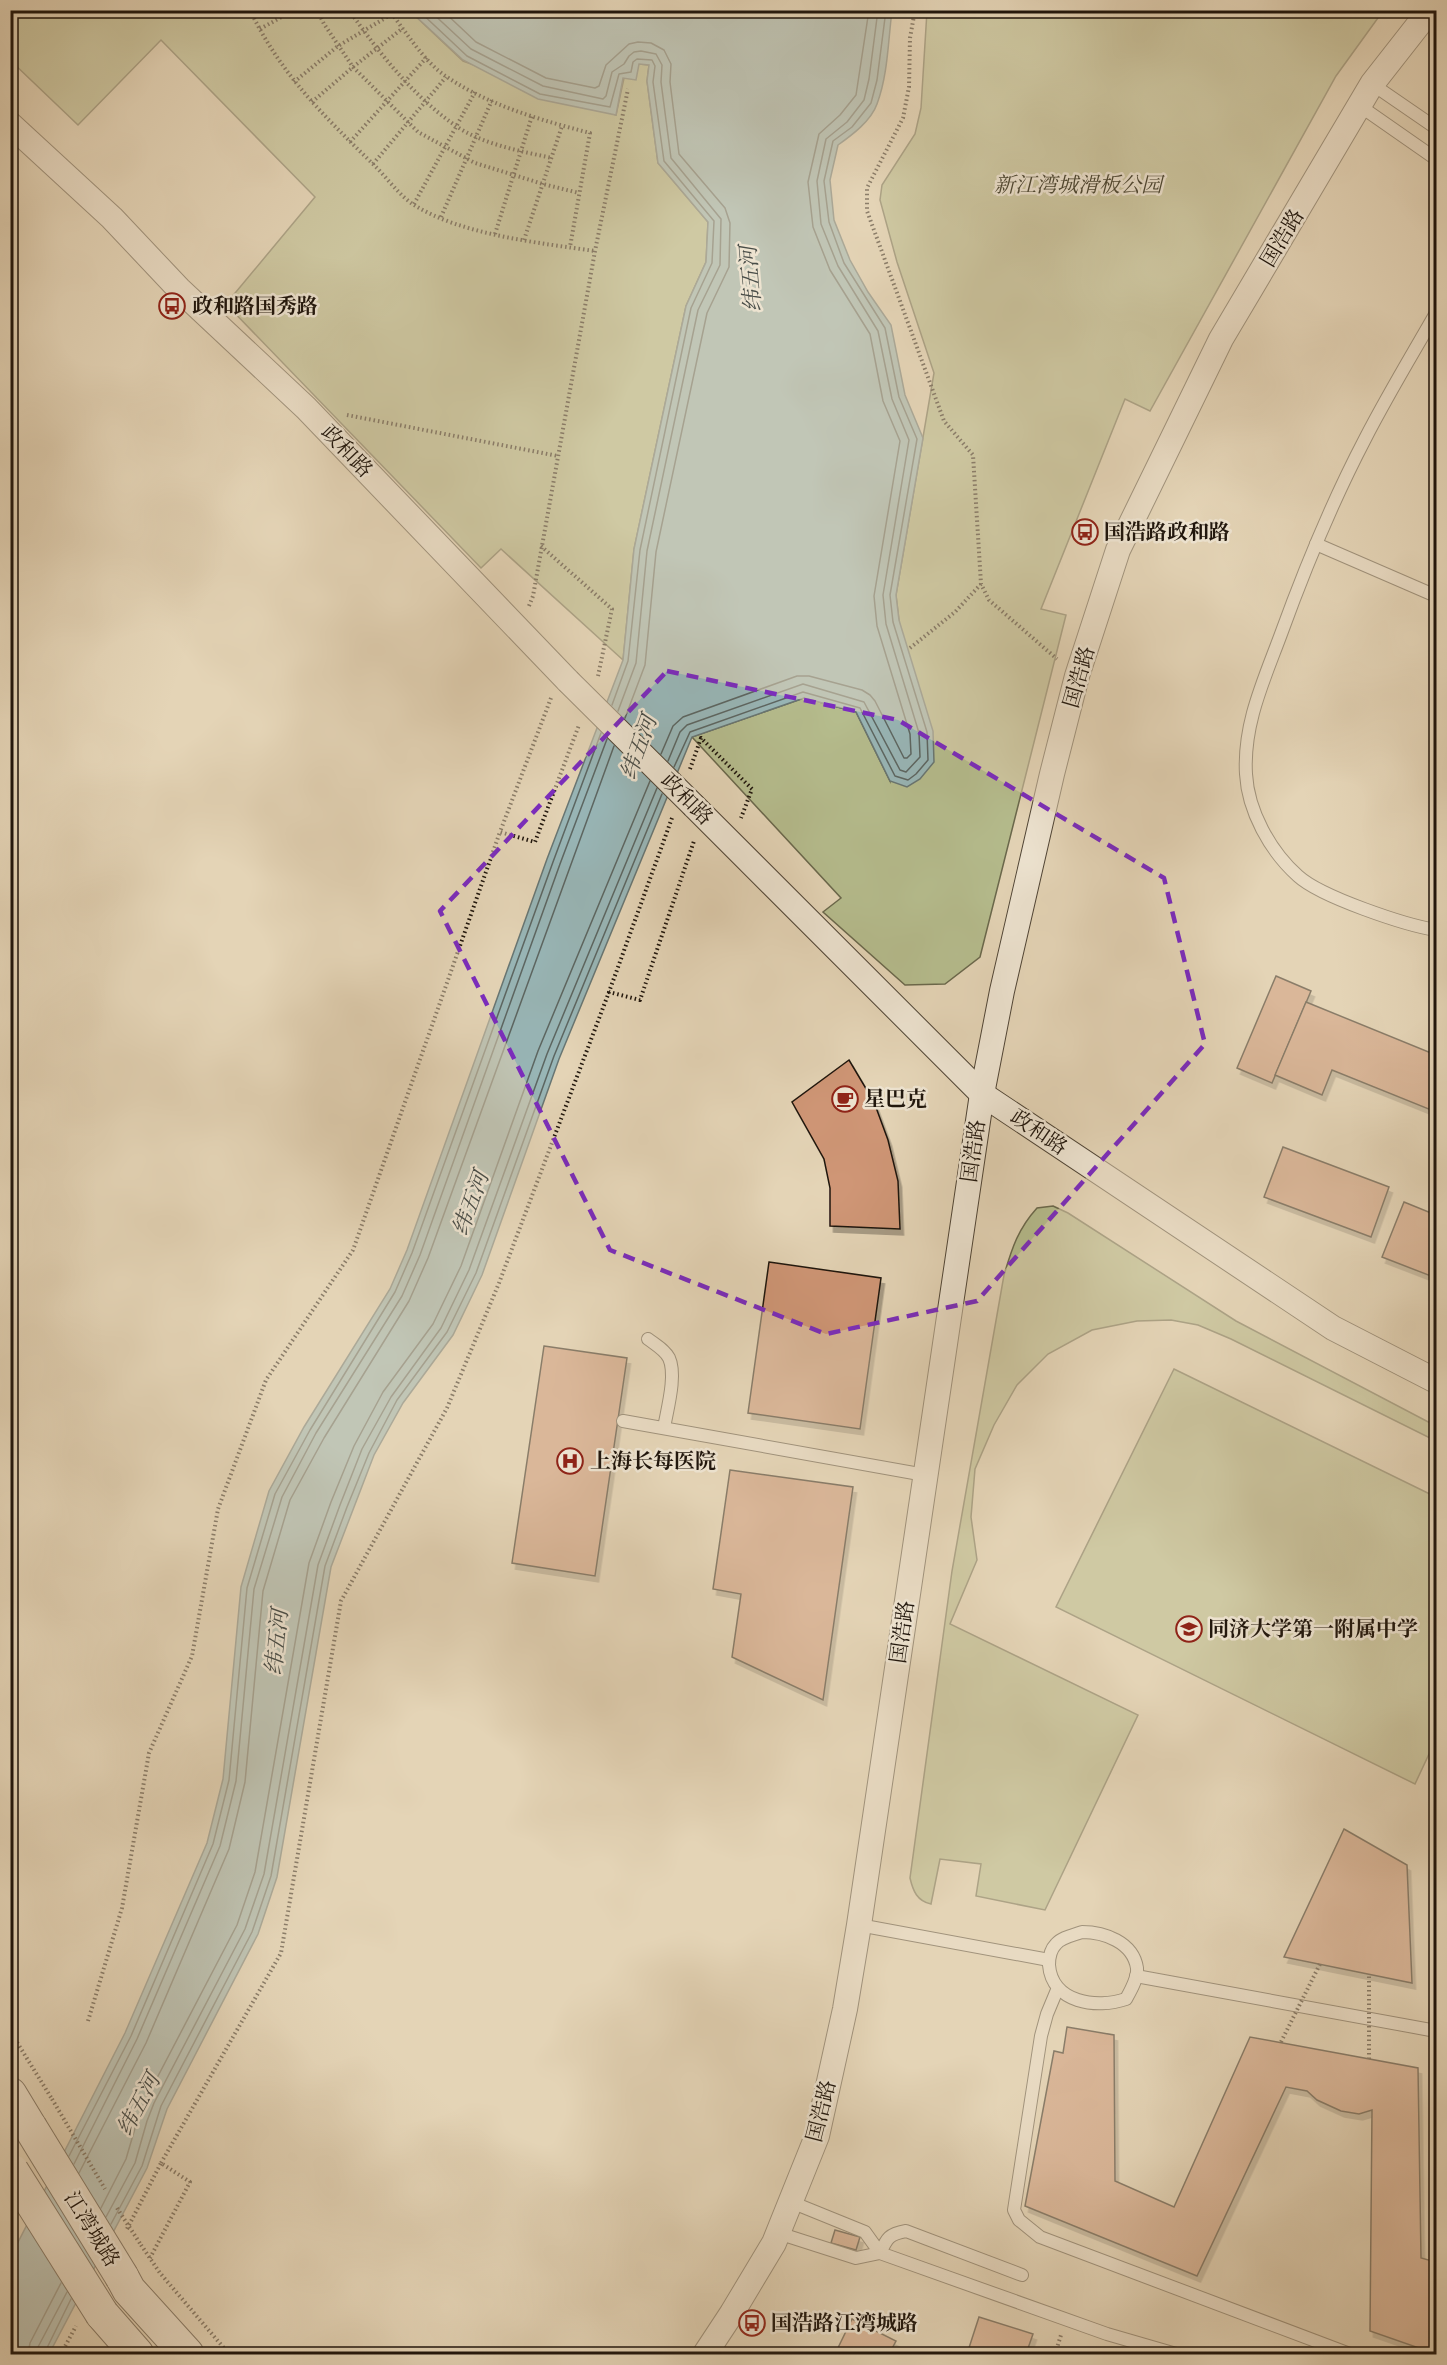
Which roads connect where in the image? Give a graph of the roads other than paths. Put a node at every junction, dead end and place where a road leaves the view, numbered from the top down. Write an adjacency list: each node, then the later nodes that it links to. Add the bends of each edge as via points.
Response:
1 (1430, 10): 2 (street, 国浩路)
2 (1372, 84): 3 (street, 国浩路); 5 (lane)
3 (1360, 106): 6 (lane); 11 (street, 国浩路, via 1221,339 1118,550 1077,676 1002,991)
4 (10, 124): 11 (street, 政和路, bridge, via 306,408 690,812 732,843)
5 (1437, 128)
6 (1437, 159)
7 (1437, 313): 8 (lane, via 1364,441)
8 (1316, 544): 9 (lane); 10 (lane, via 1256,699 1246,741 1246,776 1252,807 1263,830 1299,878 1383,915)
9 (1437, 596)
10 (1437, 930)
11 (982, 1094): 13 (street, 政和路, via 1333,1328); 16 (street, 国浩路)
12 (648, 1339): 15 (lane, via 669,1359 672,1375)
13 (1437, 1381)
14 (623, 1421): 15 (lane)
15 (664, 1428): 16 (lane)
16 (925, 1475): 17 (street, 国浩路)
17 (859, 1925): 18 (lane); 24 (street, 国浩路, via 817,2136)
18 (1049, 1959): 19 (lane, via 1057,1942 1082,1932 1094,1932 1107,1935 1130,1952); 20 (lane, via 1050,1977)
19 (1136, 1976): 20 (lane, via 1126,1999 1114,2003 1071,1998); 21 (lane)
20 (1058, 1990): 34 (lane, via 1041,2036 1014,2210 1019,2220 1040,2237)
21 (1437, 2031)
22 (10, 2094): 31 (street, 江湾城路, bridge, via 129,2290)
23 (11, 2170): 30 (street, 江湾城路, bridge, via 102,2314)
24 (791, 2202): 25 (lane); 26 (street, 国浩路)
25 (865, 2232): 27 (lane); 28 (lane)
26 (778, 2233): 28 (lane, via 856,2258); 32 (street, 国浩路)
27 (887, 2239): 28 (lane); 29 (lane, via 906,2231)
28 (880, 2253): 33 (lane)
29 (1022, 2275)
30 (137, 2355)
31 (187, 2355)
32 (705, 2355)
33 (1176, 2355)
34 (1350, 2355)

